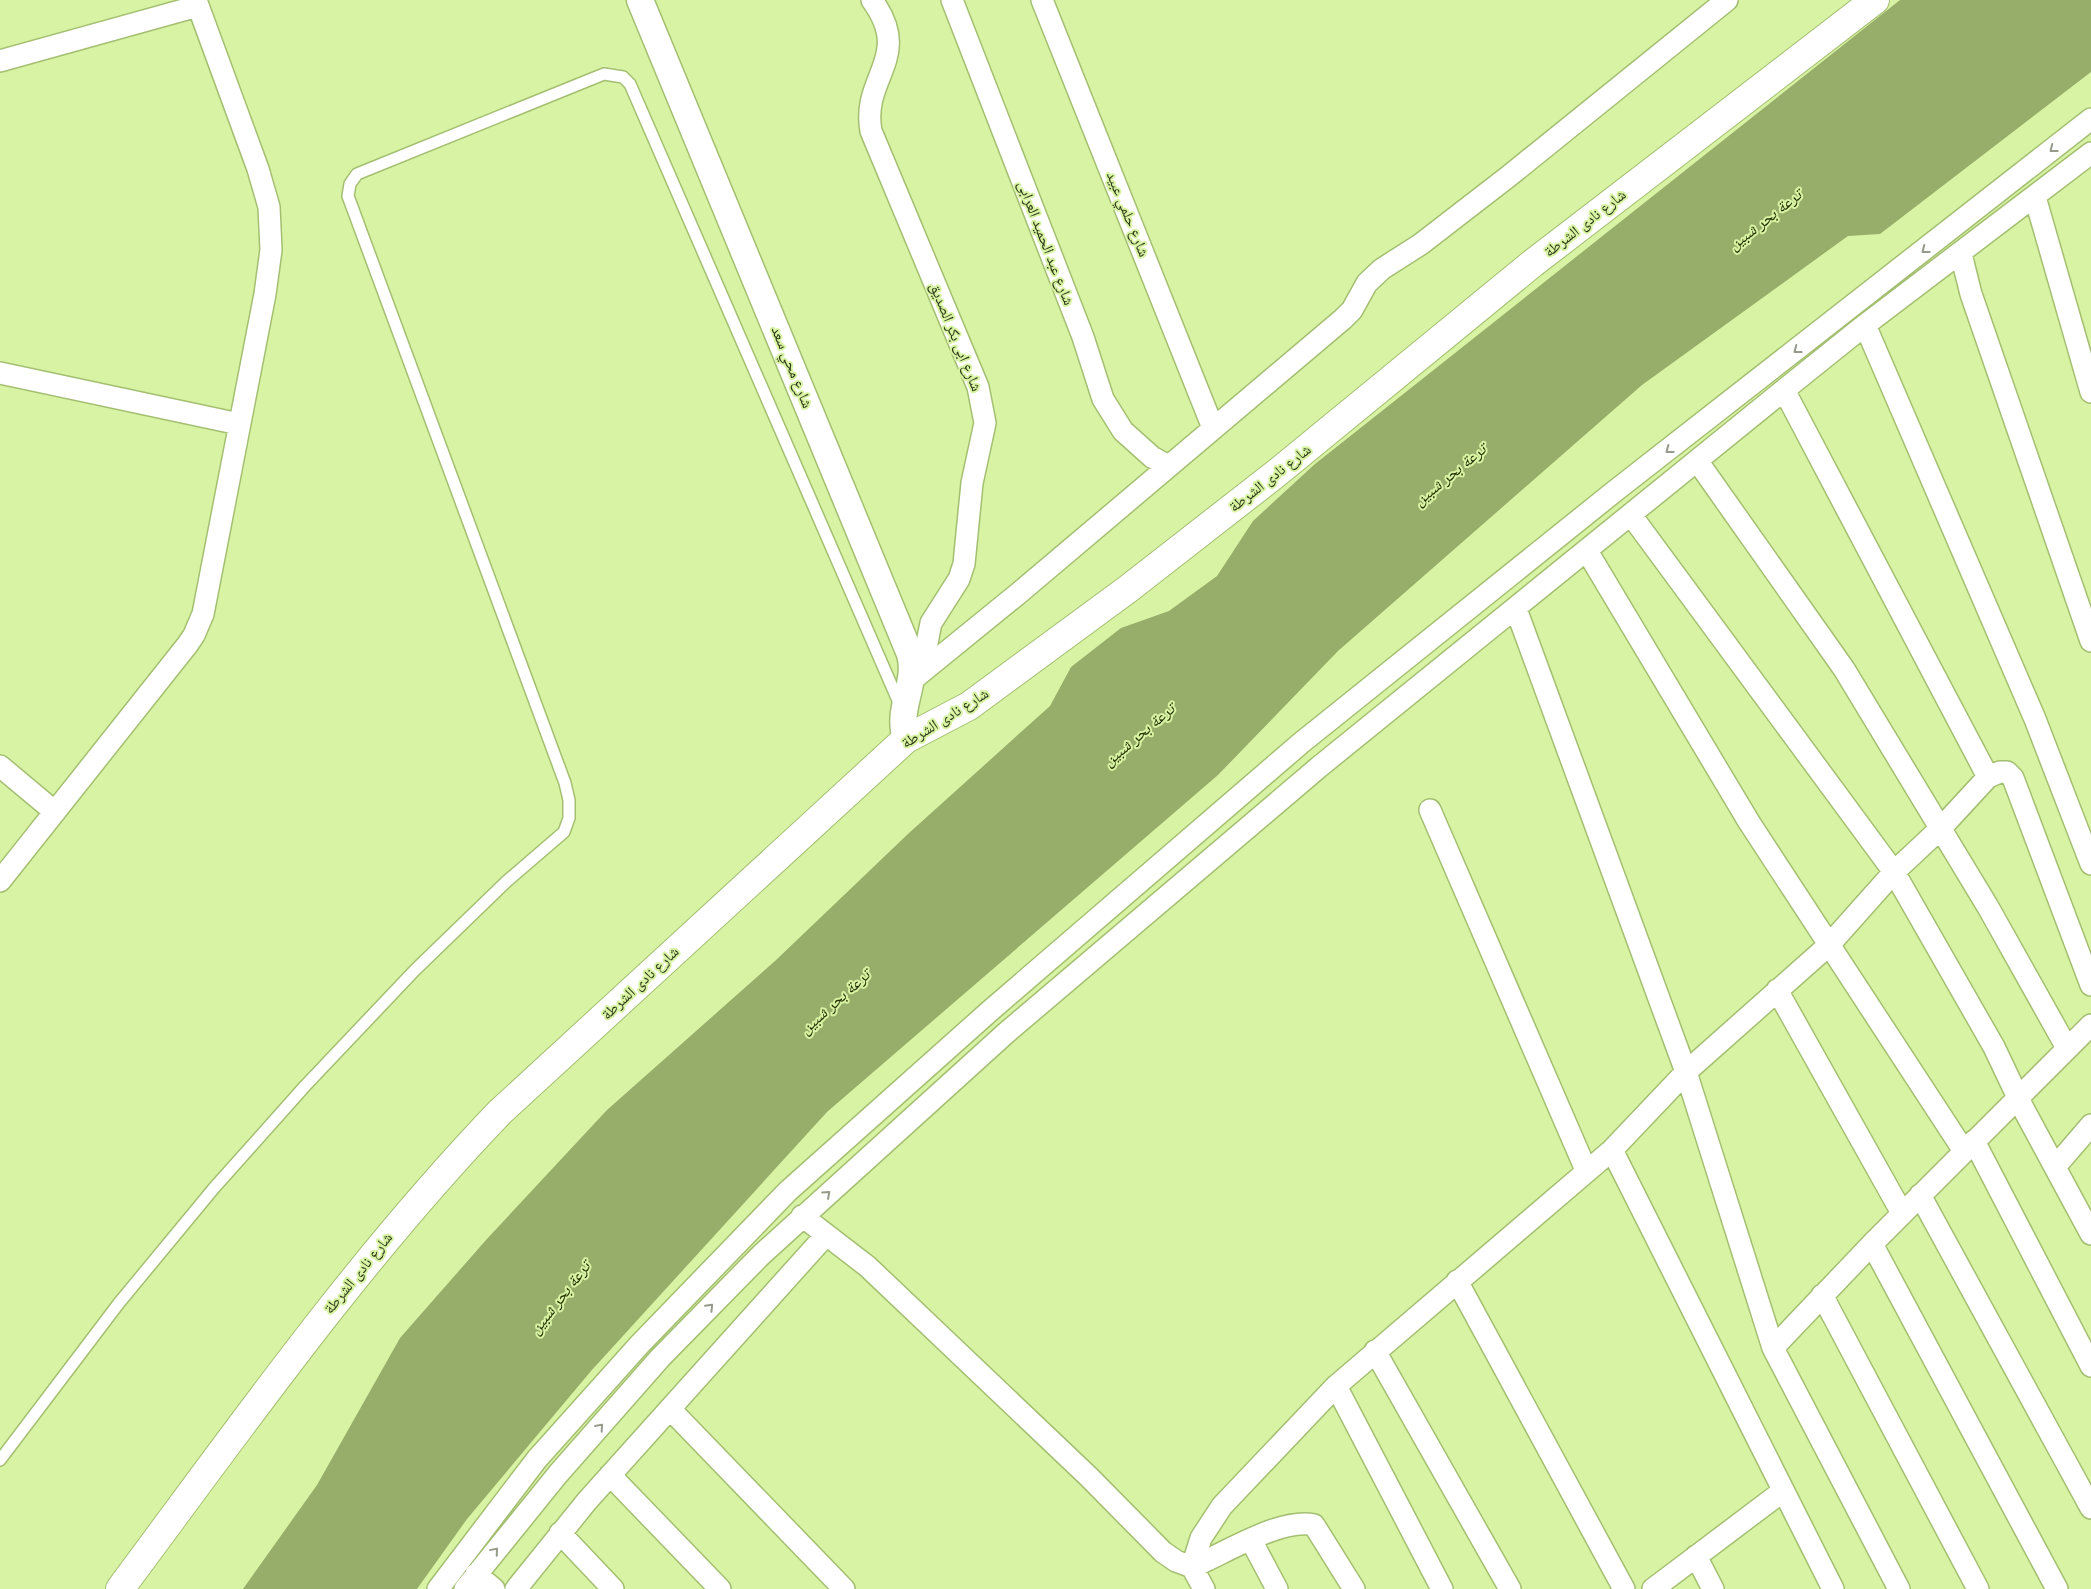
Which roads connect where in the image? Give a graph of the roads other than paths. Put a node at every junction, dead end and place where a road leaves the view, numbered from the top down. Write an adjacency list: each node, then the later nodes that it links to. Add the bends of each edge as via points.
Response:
1 (640, 0): 25 (street, شارع محي سعد, via 910,654)
2 (872, 0): 25 (street, شارع ابى بكر الصديق, via 886,25 889,41 888,56 869,106 871,131 978,388 985,423 972,483 964,564 932,623 925,652)
3 (952, 0): 20 (street, شارع عبد الحميد العرابى, via 1103,399 1123,431 1152,457)
4 (1042, 0): 18 (street, شارع حلمي عبيد)
5 (1726, 0): 18 (street, via 1509,176 1421,244 1382,269 1367,283 1352,310)
6 (1875, 0): 27 (main road, شارع نادى الشرطة, via 1533,263 1278,472 1128,589 970,706)
7 (197, 3): 8 (street); 17 (street, via 258,169 269,208 271,250 265,294)
8 (0, 61)
9 (2091, 119): 71 (street, one-way to 71, via 1616,491 1309,737 991,1010 788,1191 640,1344 537,1459)
10 (2091, 153): 11 (street)
11 (2035, 197): 12 (street); 16 (street)
12 (1961, 254): 13 (street); 24 (street, via 1971,294)
13 (1865, 325): 15 (street); 33 (street, via 2036,719)
14 (0, 373): 17 (street)
15 (1784, 390): 19 (street); 29 (street)
16 (2091, 392)
17 (239, 424): 31 (street, via 199,624 188,644)
18 (1213, 428): 20 (street)
19 (1698, 462): 21 (street); 32 (street, via 1844,669)
20 (1168, 466): 25 (street)
21 (1631, 514): 22 (street); 34 (street)
22 (1587, 551): 23 (street); 36 (street, via 1748,822)
23 (1516, 608): 41 (street); 50 (street, one-way to 23, via 1165,896)
24 (2091, 641)
25 (912, 680): 26 (street, شارع محي سعد)
26 (903, 711): 27 (street, شارع محي سعد); 61 (lane, via 630,84 623,78 604,74 357,174 350,184 348,196 566,783 570,800 569,818 564,832 415,970 214,1188 119,1303)
27 (906, 739): 70 (main road, شارع نادى الشرطة, via 500,1112 463,1150 336,1300)
28 (0, 766): 31 (street)
29 (1988, 777): 32 (street); 37 (street, via 2007,772 2016,784)
30 (1430, 810): 47 (street)
31 (55, 812): 35 (street)
32 (1941, 828): 34 (street); 40 (street)
33 (2091, 864)
34 (1894, 872): 36 (street); 42 (street, via 1990,1038)
35 (0, 881)
36 (1829, 945): 38 (street); 44 (street)
37 (2091, 985)
38 (1777, 990): 41 (street); 49 (street)
39 (2091, 1025): 40 (street)
40 (2067, 1048): 42 (street)
41 (1686, 1072): 45 (street); 56 (street)
42 (2018, 1096): 44 (street); 46 (street)
43 (2091, 1125): 46 (street)
44 (1969, 1146): 48 (street); 58 (street)
45 (1612, 1150): 47 (street); 63 (street)
46 (2055, 1167): 51 (street)
47 (1586, 1170): 54 (street)
48 (1920, 1195): 49 (street); 64 (street)
49 (1902, 1213): 53 (street)
50 (802, 1216): 52 (street); 69 (street, one-way to 50, via 558,1474 660,1358)
51 (2089, 1227)
52 (826, 1235): 60 (street); 68 (street, via 866,1266 1164,1552)
53 (1872, 1244): 55 (street); 88 (street)
54 (1457, 1282): 57 (street); 82 (street)
55 (1822, 1295): 56 (street); 87 (street)
56 (1773, 1348): 86 (street)
57 (1375, 1351): 59 (street); 81 (street)
58 (2091, 1366)
59 (1336, 1386): 68 (street, via 1222,1506 1200,1538); 80 (street)
60 (670, 1409): 62 (street); 76 (street)
61 (0, 1460)
62 (610, 1475): 65 (street); 75 (street)
63 (1783, 1492): 67 (street); 85 (street)
64 (2091, 1508)
65 (560, 1533): 73 (street); 74 (street)
66 (1251, 1540): 68 (street); 78 (street); 79 (street, via 1284,1528 1305,1523 1314,1525)
67 (1696, 1556): 83 (street); 84 (street)
68 (1192, 1567): 77 (street)
69 (470, 1582): 72 (street)
70 (120, 1589)
71 (438, 1589)
72 (494, 1589)
73 (516, 1589)
74 (613, 1589)
75 (720, 1589)
76 (844, 1589)
77 (1204, 1589)
78 (1277, 1589)
79 (1354, 1589)
80 (1442, 1589)
81 (1510, 1589)
82 (1624, 1589)
83 (1653, 1589)
84 (1713, 1589)
85 (1833, 1589)
86 (1899, 1589)
87 (1978, 1589)
88 (2057, 1589)

